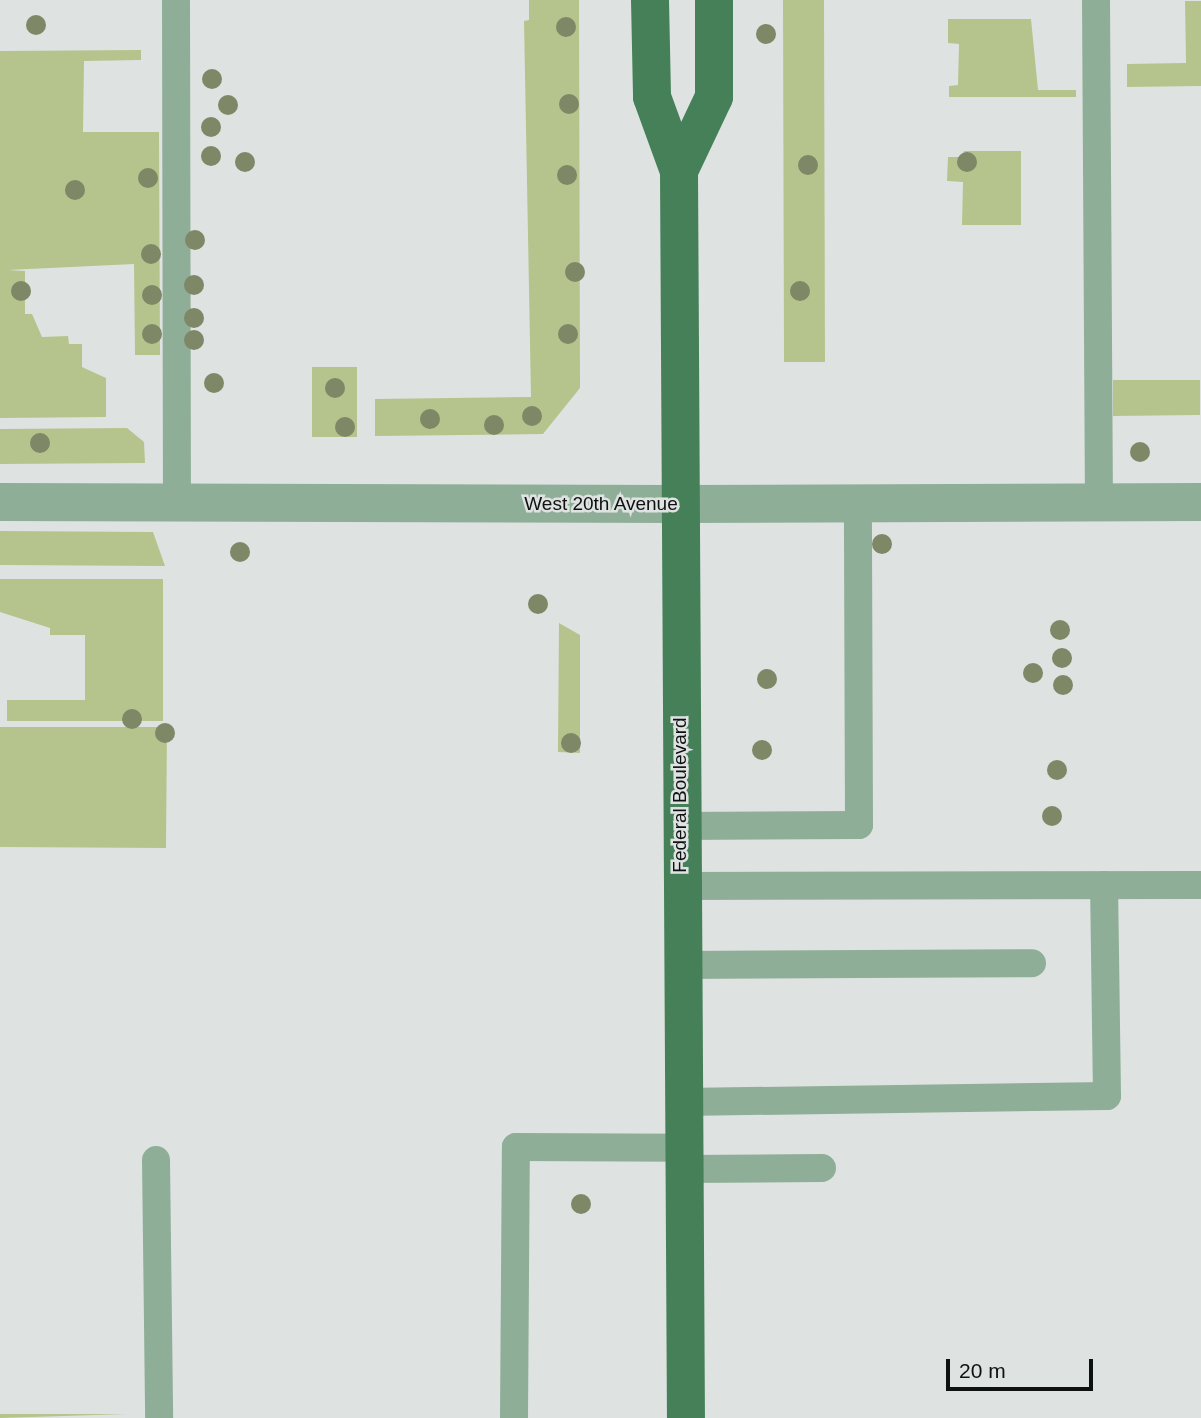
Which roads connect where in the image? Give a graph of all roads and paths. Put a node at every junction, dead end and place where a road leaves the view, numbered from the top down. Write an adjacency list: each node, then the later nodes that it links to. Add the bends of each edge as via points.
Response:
1 (176, 0): 8 (lane)
2 (650, 0): 5 (main road, Federal Boulevard, via 652,97)
3 (714, 0): 5 (main road, Federal Boulevard, via 714,97)
4 (1096, 0): 11 (lane)
5 (679, 172): 9 (main road, Federal Boulevard)
6 (0, 502): 8 (street, West 20th Avenue)
7 (1201, 502): 11 (street, West 20th Avenue)
8 (177, 503): 9 (street, West 20th Avenue)
9 (679, 503): 10 (street, West 20th Avenue); 12 (main road, Federal Boulevard)
10 (858, 503): 11 (street, West 20th Avenue); 12 (lane, via 859,825)
11 (1099, 503)
12 (680, 826): 15 (main road, Federal Boulevard)
13 (1104, 885): 14 (lane); 15 (lane); 18 (lane, via 1107,1096)
14 (1201, 885)
15 (681, 886): 17 (main road, Federal Boulevard)
16 (1032, 963): 17 (lane)
17 (681, 965): 18 (main road, Federal Boulevard)
18 (683, 1102): 19 (main road, Federal Boulevard)
19 (683, 1159): 21 (lane); 23 (lane, via 516,1147); 24 (main road, Federal Boulevard)
20 (156, 1160): 22 (lane)
21 (822, 1168)
22 (159, 1418)
23 (514, 1418)
24 (686, 1418)

